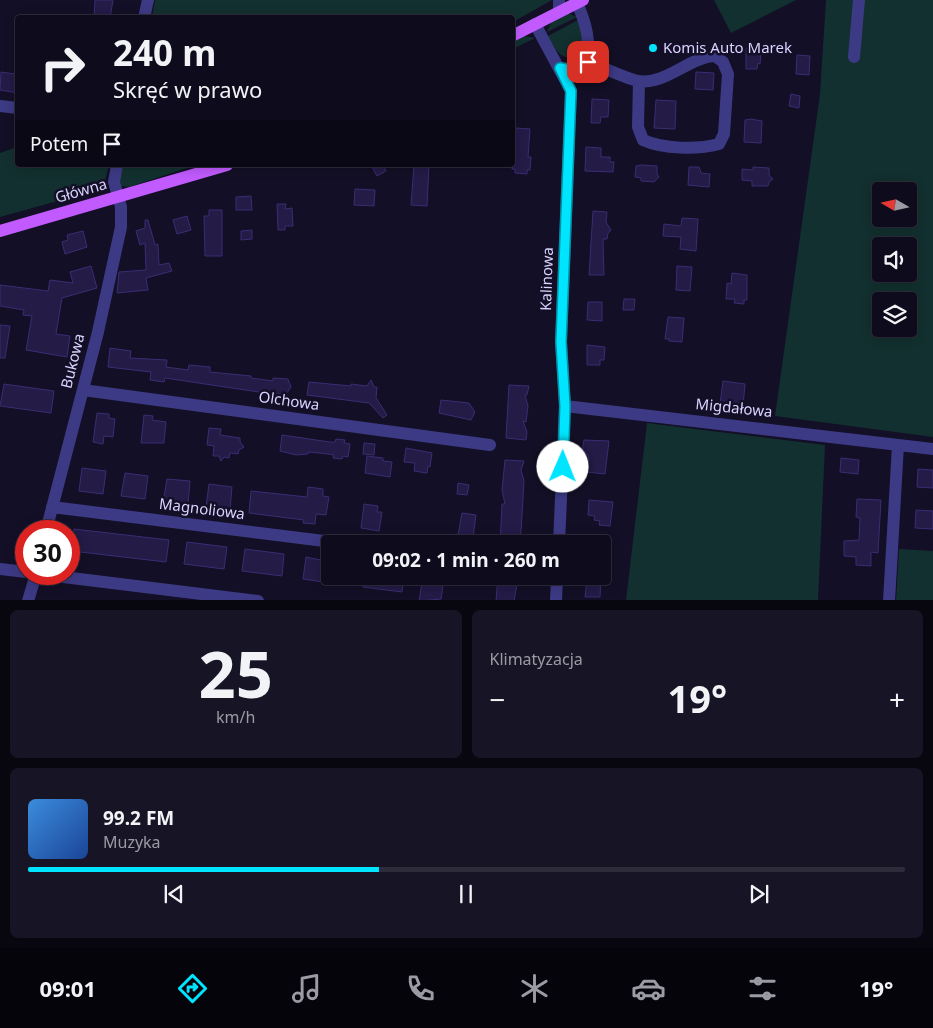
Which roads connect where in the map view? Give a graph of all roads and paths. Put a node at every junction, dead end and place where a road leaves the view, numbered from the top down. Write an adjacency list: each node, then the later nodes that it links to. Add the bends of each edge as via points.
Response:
1 (148, 0): 5 (street)
2 (859, 0): 8 (street)
3 (580, 1): 4 (main road); 9 (street, via 587,30)
4 (559, 6): 6 (main road)
5 (145, 15)
6 (535, 24): 7 (main road); 10 (street, Kalinowa)
7 (515, 34)
8 (854, 57)
9 (588, 62): 10 (street, via 571,70); 11 (street)
10 (560, 68): 19 (street, Kalinowa, via 571,91 561,342)
11 (639, 81): 11 (street, via 669,74 703,56 715,56 723,62 728,74 724,134 719,144 708,147 653,145 643,140 638,128)
12 (0, 106): 13 (street)
13 (15, 108)
14 (117, 167): 16 (street, Bukowa, via 114,182)
15 (221, 167): 16 (main road, Główna)
16 (117, 198): 17 (main road, Główna); 18 (street, Bukowa, via 121,207 120,228)
17 (0, 230)
18 (83, 390): 20 (street, Olchowa); 23 (street, Bukowa)
19 (565, 406): 21 (street, Migdałowa); 25 (street, Kalinowa)
20 (490, 445)
21 (898, 445): 22 (street, Migdałowa); 36 (street)
22 (933, 449)
23 (52, 507): 24 (street, Bukowa); 26 (street, Magnoliowa)
24 (49, 520)
25 (559, 535)
26 (321, 541)
27 (0, 569): 28 (street)
28 (15, 571)
29 (80, 581): 32 (street)
30 (34, 585): 33 (street)
31 (557, 585): 35 (street)
32 (168, 596): 34 (street)
33 (28, 600)
34 (258, 600)
35 (556, 600)
36 (889, 600)

